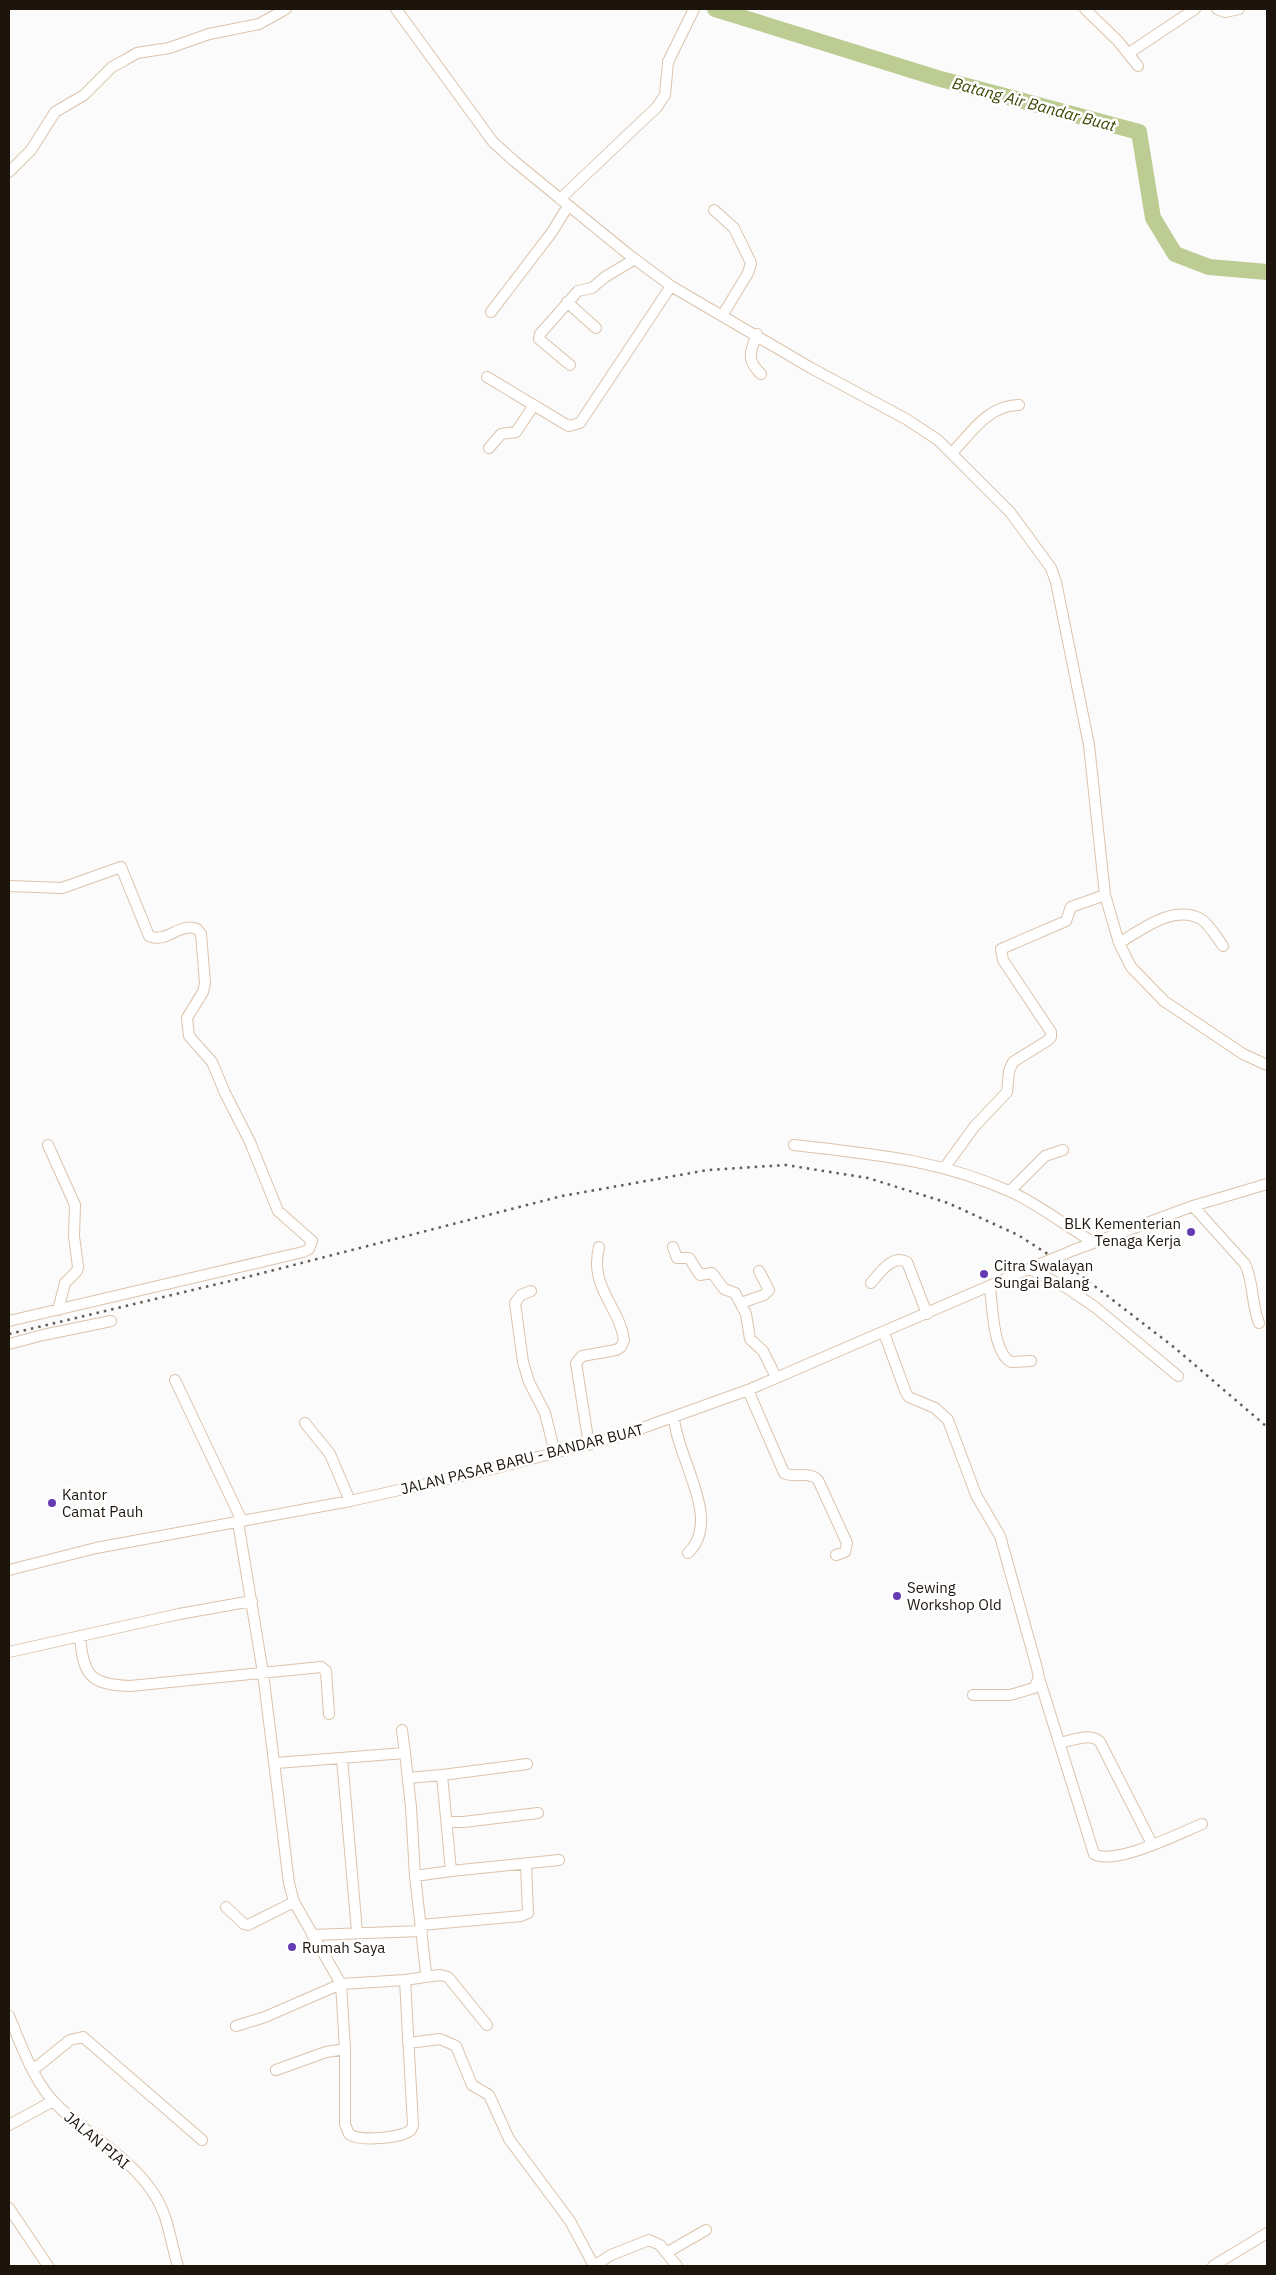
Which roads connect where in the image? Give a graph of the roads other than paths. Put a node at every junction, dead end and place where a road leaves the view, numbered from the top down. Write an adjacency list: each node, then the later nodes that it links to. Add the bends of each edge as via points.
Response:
1 (286, 9): 10 (street, via 259,24 209,34 169,48 137,53 112,67 84,95 55,112 31,150)
2 (396, 9): 11 (street, via 493,142)
3 (694, 9): 11 (street, via 668,62 665,95)
4 (1085, 9): 8 (street)
5 (1195, 9): 8 (street)
6 (1217, 9): 7 (street, via 1225,12)
7 (1238, 9)
8 (1129, 53): 9 (street)
9 (1138, 66)
10 (9, 172)
11 (564, 202): 13 (street); 16 (street, via 552,232)
12 (714, 210): 17 (street, via 734,228 752,262)
13 (635, 259): 14 (street); 15 (street, via 592,288 578,291)
14 (671, 286): 17 (street); 23 (street, via 580,423 569,426)
15 (567, 302): 18 (street); 20 (street, via 539,336)
16 (491, 312)
17 (722, 316): 19 (street)
18 (596, 328)
19 (757, 334): 21 (street, via 750,360); 26 (street, via 811,368 906,419)
20 (570, 365)
21 (761, 374)
22 (487, 377): 23 (street)
23 (534, 405): 25 (street, via 516,432 502,434)
24 (1018, 405): 26 (street, via 1008,405 990,413)
25 (489, 448)
26 (952, 453): 28 (street, via 1010,512 1051,568 1056,582 1089,745)
27 (9, 886): 48 (street, via 62,888 121,867 149,936 162,938 188,927 197,929 205,983 187,1018 189,1036 212,1062 278,1211 312,1241 303,1252)
28 (1106, 895): 29 (street); 35 (street, via 1071,907 1066,922 1001,950 1003,960 1051,1032 1051,1037 1013,1062 1008,1071 1006,1092 974,1127)
29 (1119, 943): 30 (street, via 1153,923 1170,916 1186,915 1202,920); 31 (street, via 1131,967 1150,990 1243,1054)
30 (1223, 946)
31 (1267, 1065)
32 (48, 1145): 48 (street, via 76,1213 74,1236 78,1267 64,1283)
33 (794, 1145): 35 (street, via 896,1156)
34 (1063, 1150): 37 (street, via 1045,1156)
35 (945, 1167): 37 (street)
36 (1267, 1184): 38 (street, JALAN PASAR BARU - BANDAR BUAT)
37 (1010, 1191): 39 (street)
38 (1192, 1206): 39 (street, JALAN PASAR BARU - BANDAR BUAT); 52 (street, via 1245,1264)
39 (1093, 1242): 42 (street, JALAN PASAR BARU - BANDAR BUAT, bridge)
40 (599, 1247): 62 (street, via 598,1277 624,1340 616,1350 582,1356 576,1363)
41 (673, 1247): 47 (street, via 678,1258 689,1258 700,1275 712,1273 724,1289 735,1293)
42 (1030, 1269): 45 (street, JALAN PASAR BARU - BANDAR BUAT); 56 (street, via 1067,1288 1095,1308)
43 (759, 1271): 47 (street, via 769,1290)
44 (871, 1282): 49 (street, via 893,1261 907,1262)
45 (990, 1286): 49 (street, JALAN PASAR BARU - BANDAR BUAT); 55 (street, via 994,1323 1005,1357 1011,1362)
46 (531, 1291): 63 (street, via 515,1302 516,1317 528,1382 545,1413)
47 (741, 1303): 57 (street, via 750,1339 763,1351)
48 (58, 1310): 50 (street)
49 (926, 1314): 53 (street, JALAN PASAR BARU - BANDAR BUAT)
50 (9, 1321)
51 (111, 1321): 54 (street)
52 (1259, 1322)
53 (884, 1333): 57 (street, JALAN PASAR BARU - BANDAR BUAT); 73 (street, via 906,1393 935,1408 948,1420 976,1495 1000,1536)
54 (9, 1344)
55 (1031, 1361)
56 (1178, 1376)
57 (776, 1377): 59 (street, JALAN PASAR BARU - BANDAR BUAT)
58 (176, 1380): 65 (street)
59 (748, 1390): 60 (street, JALAN PASAR BARU - BANDAR BUAT); 67 (street, via 784,1473 814,1476 818,1480 847,1543 845,1552)
60 (674, 1418): 62 (street, JALAN PASAR BARU - BANDAR BUAT); 66 (street, via 702,1522 698,1539)
61 (305, 1423): 64 (street, via 330,1454)
62 (589, 1445): 63 (street, JALAN PASAR BARU - BANDAR BUAT)
63 (555, 1453): 64 (street, JALAN PASAR BARU - BANDAR BUAT)
64 (350, 1501): 65 (street, JALAN PASAR BARU - BANDAR BUAT)
65 (240, 1521): 68 (street, JALAN PASAR BARU - BANDAR BUAT, via 81,1551); 69 (street)
66 (688, 1553)
67 (836, 1555)
68 (9, 1570)
69 (252, 1601): 70 (street); 72 (street)
70 (80, 1636): 71 (street); 72 (street, via 87,1672 114,1686)
71 (9, 1652)
72 (263, 1673): 75 (street, via 324,1668); 80 (street)
73 (1039, 1678): 74 (street, via 1034,1688 1019,1693); 77 (street)
74 (973, 1695)
75 (329, 1714)
76 (402, 1730): 78 (street)
77 (1059, 1744): 87 (street, via 1090,1737 1100,1742); 87 (street, via 1094,1854 1103,1858 1115,1856)
78 (405, 1753): 79 (street); 83 (street)
79 (342, 1758): 80 (street); 95 (street)
80 (276, 1763): 92 (street, via 279,1812)
81 (527, 1764): 82 (street)
82 (442, 1775): 83 (street); 85 (street)
83 (408, 1778): 91 (street)
84 (538, 1813): 85 (street)
85 (447, 1822): 90 (street)
86 (1202, 1824): 87 (street)
87 (1152, 1844)
88 (559, 1860): 89 (street)
89 (526, 1864): 90 (street); 94 (street, via 528,1913)
90 (450, 1870): 91 (street)
91 (414, 1876): 94 (street)
92 (294, 1902): 93 (street, via 248,1925); 96 (street)
93 (226, 1906)
94 (421, 1928): 95 (street); 97 (street)
95 (357, 1932): 96 (street)
96 (312, 1935): 99 (street)
97 (425, 1977): 98 (street); 101 (street, via 448,1976)
98 (405, 1980): 99 (street); 103 (street)
99 (341, 1984): 102 (street); 104 (street)
100 (9, 2016): 105 (street, JALAN PIAI)
101 (487, 2025)
102 (236, 2026)
103 (408, 2043): 104 (street, via 413,2125 408,2133 394,2136 357,2138 347,2131); 116 (street, via 440,2039 456,2046 472,2085 489,2095 509,2139 570,2221)
104 (345, 2049): 106 (street, via 326,2052)
105 (33, 2070): 107 (street, JALAN PIAI); 109 (street, via 70,2040 84,2037)
106 (276, 2070)
107 (53, 2101): 108 (street); 115 (street, JALAN PIAI, via 115,2153 153,2192 169,2224)
108 (9, 2124)
109 (202, 2140)
110 (9, 2208): 114 (street)
111 (706, 2230): 113 (street)
112 (1267, 2233): 118 (street)
113 (666, 2253): 116 (street, via 656,2241 649,2240 611,2255); 117 (street)
114 (48, 2266)
115 (178, 2266)
116 (594, 2266)
117 (676, 2266)
118 (1213, 2266)

